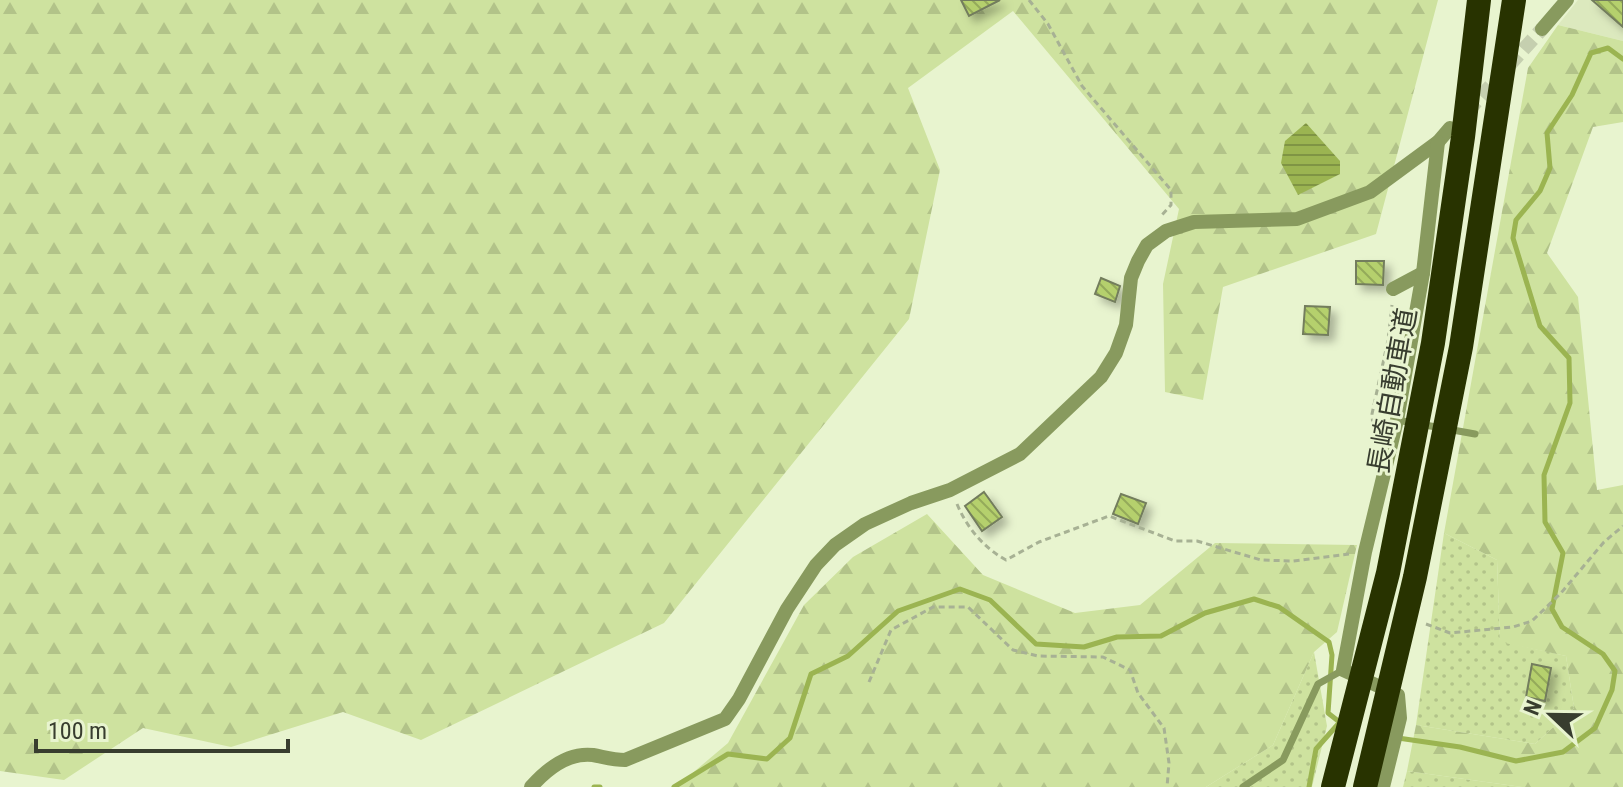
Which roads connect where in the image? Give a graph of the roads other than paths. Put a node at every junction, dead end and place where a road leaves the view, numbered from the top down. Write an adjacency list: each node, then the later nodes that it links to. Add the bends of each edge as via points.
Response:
1 (1479, 0): 14 (highway, 長崎自動車道, bridge, via 1433,343 1388,573)
2 (1514, 0): 15 (highway, 長崎自動車道, bridge, via 1461,347 1415,577)
3 (1567, 0): 4 (street)
4 (1542, 29)
5 (1450, 128): 6 (street)
6 (1438, 142): 7 (street); 12 (street, via 1370,192 1297,219 1194,222 1166,231 1147,245 1138,261 1126,325 1101,377 1020,454 865,524 835,545 787,609 725,719 625,760 590,754 567,759 546,769)
7 (1423, 273): 8 (street); 9 (street)
8 (1393, 289)
9 (1397, 420): 10 (lane); 11 (street)
10 (1475, 434)
11 (1343, 670): 13 (lane, via 1318,684 1283,760); 16 (street, via 1398,695 1400,718)
12 (531, 787)
13 (1243, 787)
14 (1333, 787)
15 (1365, 787)
16 (1383, 787)

